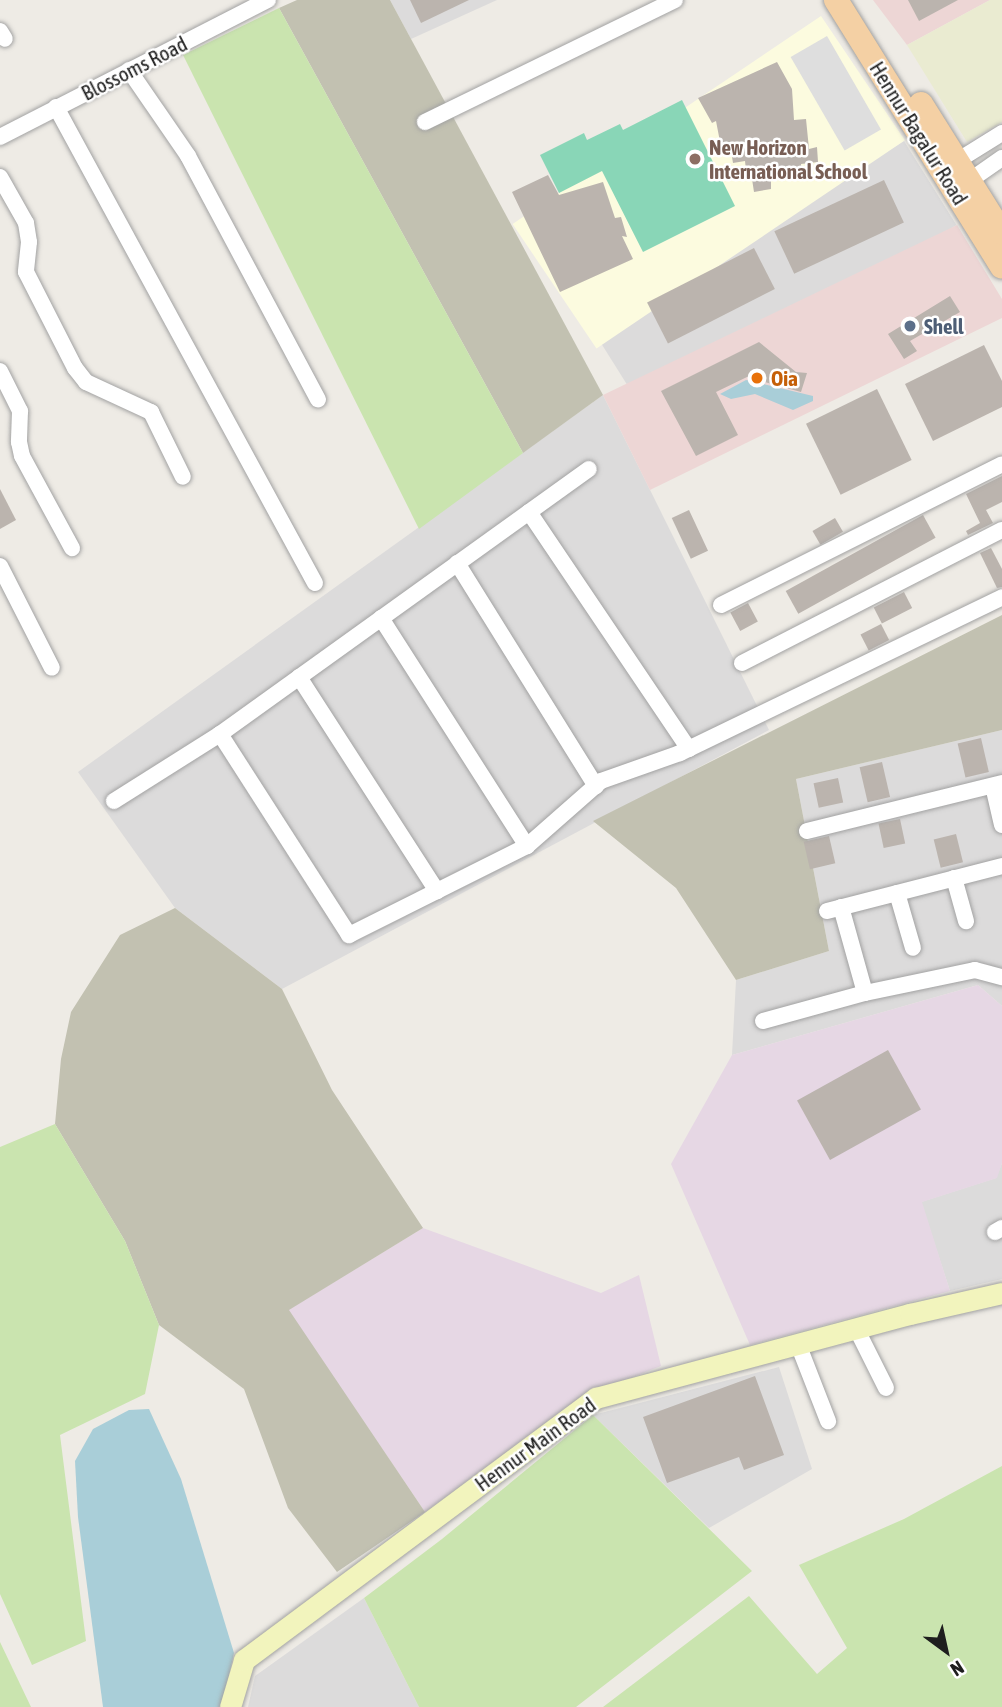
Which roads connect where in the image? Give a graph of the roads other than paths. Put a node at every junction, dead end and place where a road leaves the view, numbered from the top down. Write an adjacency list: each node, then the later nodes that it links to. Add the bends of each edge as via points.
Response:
1 (268, 0): 5 (street, Blossoms Road)
2 (675, 0): 7 (street)
3 (836, 0): 14 (main road, Hennur Bagalur Road)
4 (854, 0): 11 (main road, Hennur Bagalur Road)
5 (129, 70): 6 (street, Blossoms Road); 16 (street, via 188,156)
6 (56, 107): 9 (street, Blossoms Road); 25 (street)
7 (425, 122)
8 (1002, 133): 11 (street)
9 (0, 137)
10 (1002, 158): 11 (street)
11 (963, 171): 13 (main road, Hennur Bagalur Road)
12 (0, 177): 19 (street, via 26,223 26,272 75,368 86,382 151,412)
13 (1002, 233)
14 (1002, 267)
15 (0, 370): 22 (street, via 20,411 22,456)
16 (318, 399)
17 (1002, 464): 28 (street)
18 (589, 469): 20 (street)
19 (183, 477)
20 (529, 512): 23 (street); 34 (street)
21 (1002, 530): 30 (street)
22 (72, 548)
23 (457, 563): 29 (street); 36 (street)
24 (0, 566): 26 (street)
25 (315, 583)
26 (5, 591): 31 (street)
27 (1002, 597): 34 (street)
28 (721, 605)
29 (381, 618): 32 (street); 40 (street)
30 (741, 663)
31 (52, 668)
32 (299, 677): 33 (street); 43 (street)
33 (220, 734): 37 (street); 43 (street, via 349,935)
34 (689, 749): 36 (street)
35 (998, 785): 38 (street); 39 (street)
36 (596, 786): 40 (street)
37 (114, 801)
38 (1002, 825)
39 (807, 831)
40 (527, 846): 43 (street)
41 (1002, 866): 42 (street)
42 (954, 878): 44 (street); 45 (street)
43 (437, 891)
44 (898, 893): 46 (street); 48 (street, via 834,909)
45 (966, 921)
46 (913, 948)
47 (1002, 977): 48 (street, via 975,970)
48 (866, 993): 49 (street)
49 (763, 1021)
50 (1002, 1293): 51 (main road, Hennur Main Road)
51 (856, 1328): 52 (main road, Hennur Main Road); 53 (street)
52 (799, 1343): 54 (street); 55 (main road, Hennur Main Road, via 597,1398 244,1660)
53 (886, 1388)
54 (828, 1421)
55 (230, 1707)

